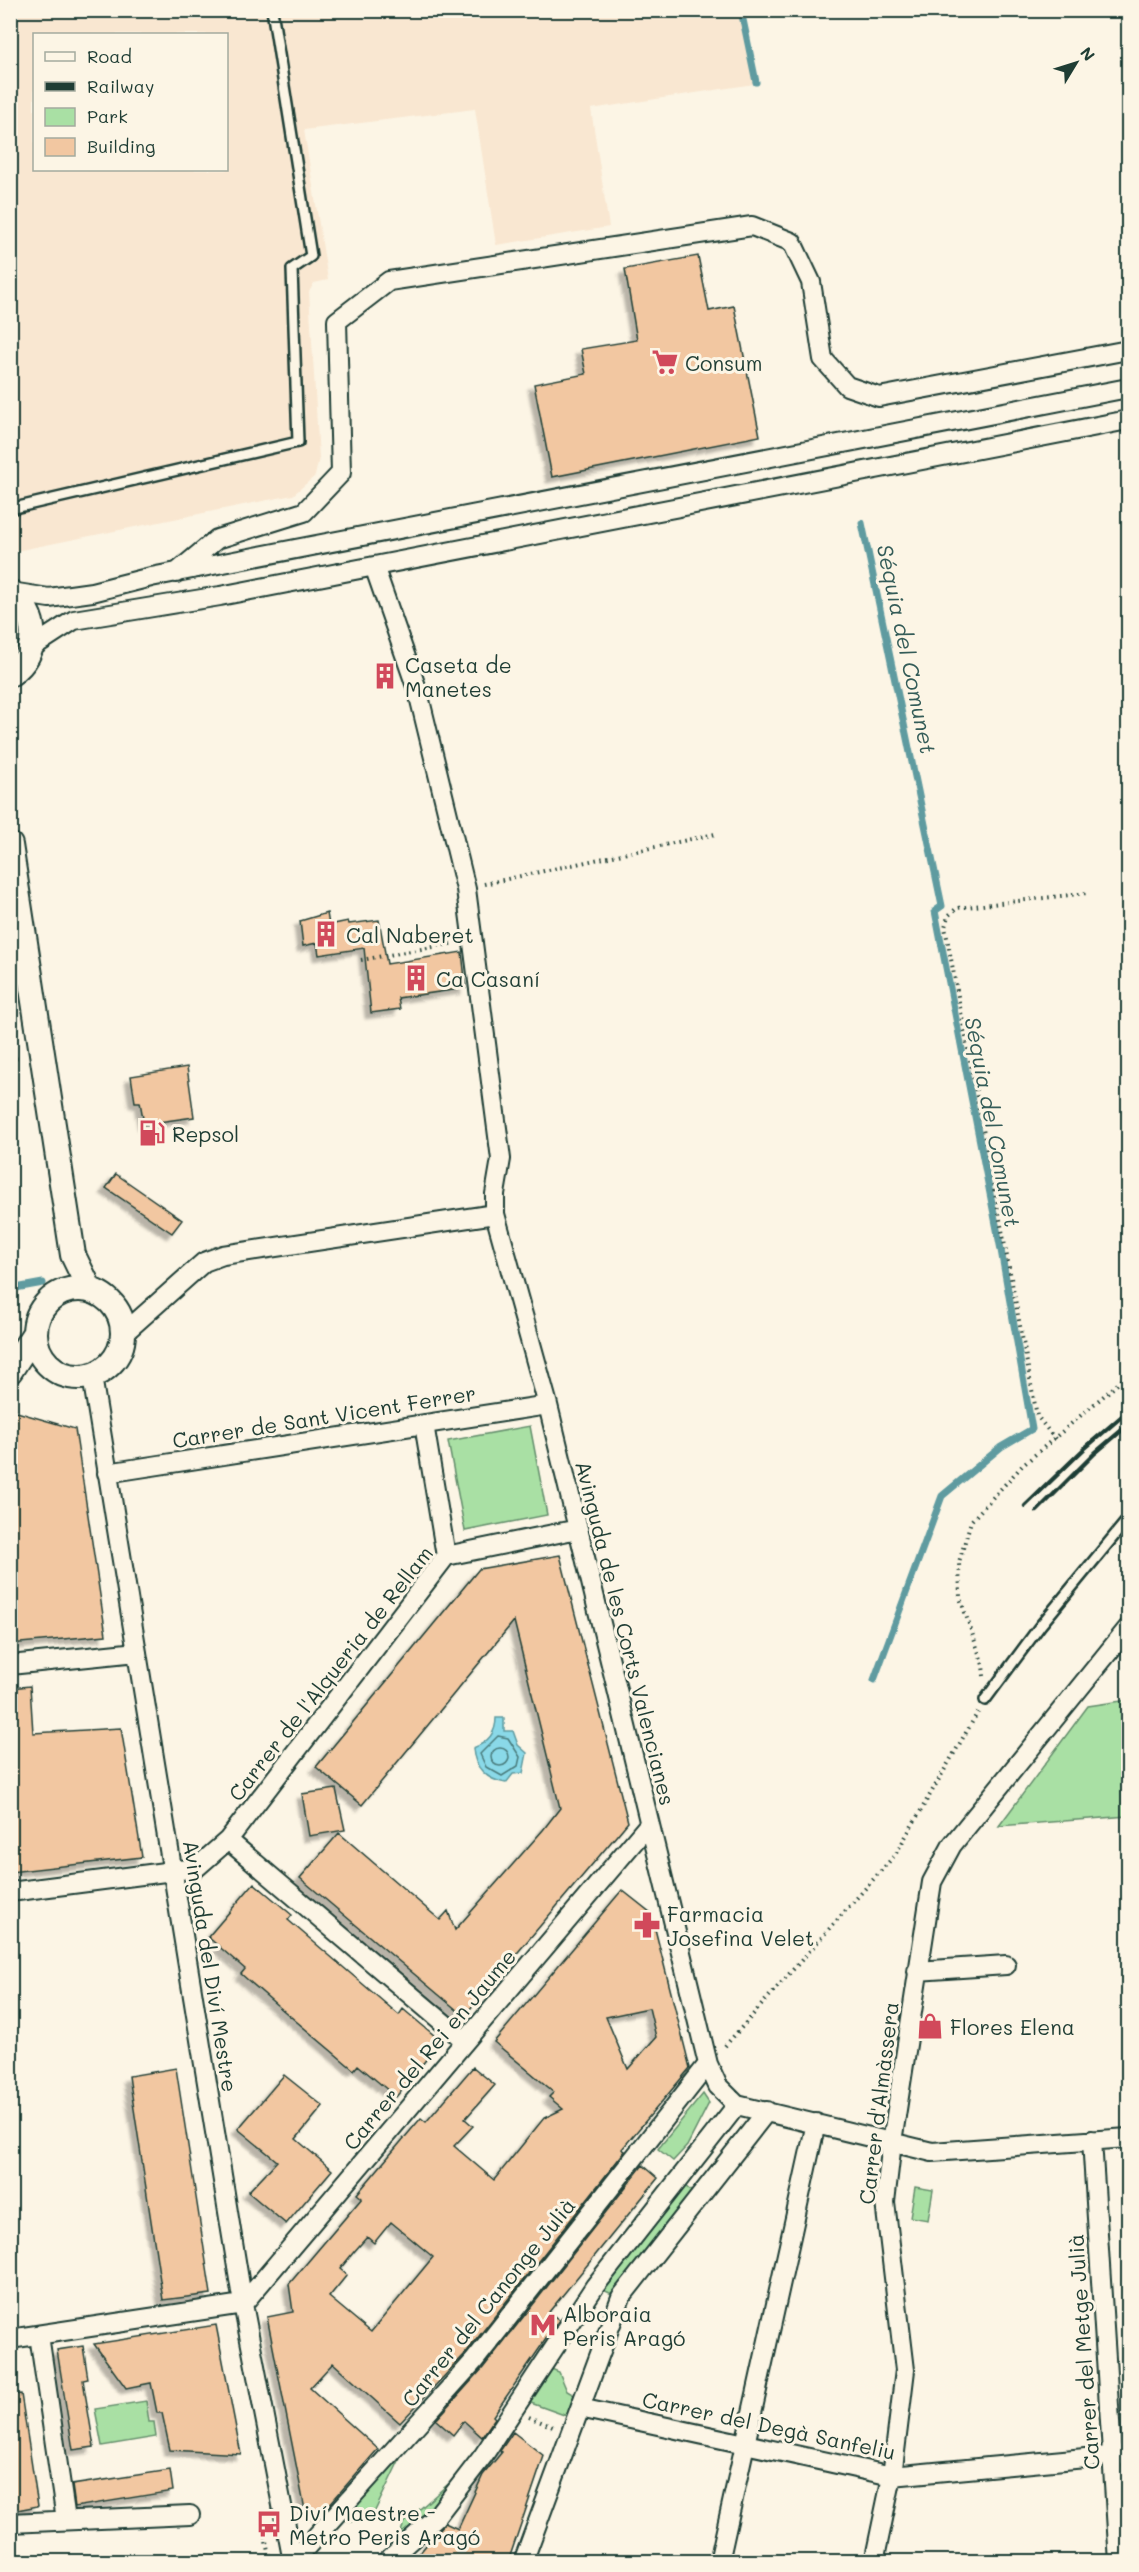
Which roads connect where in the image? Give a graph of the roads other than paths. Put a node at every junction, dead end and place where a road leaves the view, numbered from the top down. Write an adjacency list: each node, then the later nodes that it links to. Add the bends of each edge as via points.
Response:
1 (272, 10): 5 (lane, via 310,256 292,269 298,442)
2 (1128, 350): 7 (street, via 879,398 847,386 823,359 811,282 792,242 752,226 389,281 337,321 341,473 304,512 217,538)
3 (1128, 388): 7 (street)
4 (1128, 420): 6 (street)
5 (10, 509)
6 (374, 566): 9 (street, via 74,620); 12 (street, Avinguda de les Corts Valencianes, via 418,692 466,889 501,1159)
7 (176, 573): 8 (street, via 49,598)
8 (11, 592): 9 (street, via 31,616)
9 (31, 648): 10 (street, via 22,664)
10 (10, 674)
11 (10, 845): 13 (street)
12 (495, 1214): 17 (street, via 223,1255 204,1262); 21 (street, Avinguda de les Corts Valencianes)
13 (73, 1255): 14 (street); 15 (street)
14 (90, 1290): 15 (street); 17 (street, via 114,1306)
15 (58, 1294): 16 (street, via 40,1310)
16 (34, 1334): 18 (street, via 40,1356); 19 (street)
17 (123, 1334): 20 (street, via 122,1345 111,1364)
18 (47, 1364): 19 (street); 20 (street, via 70,1377)
19 (10, 1372)
20 (92, 1376): 23 (street, Avinguda del Diví Mestre)
21 (548, 1405): 22 (street, Carrer de Sant Vicent Ferrer); 25 (street, Avinguda de les Corts Valencianes)
22 (424, 1424): 23 (street, Carrer de Sant Vicent Ferrer); 26 (street)
23 (107, 1473): 28 (street, Avinguda del Diví Mestre)
24 (1128, 1519): 30 (lane)
25 (578, 1529): 26 (street, Carrer de l'Alqueria de Rellam); 31 (street, Avinguda de les Corts Valencianes)
26 (446, 1556): 32 (street, Carrer de l'Alqueria de Rellam)
27 (1128, 1628): 36 (street, Carrer d'Almàssera, via 952,1845 932,1882)
28 (137, 1652): 29 (street); 33 (street, Avinguda del Diví Mestre)
29 (10, 1665)
30 (985, 1700)
31 (649, 1824): 37 (street, Carrer del Rei en Jaume); 38 (street, Avinguda de les Corts Valencianes)
32 (228, 1840): 33 (street, Carrer de l'Alqueria de Rellam, via 196,1868); 37 (street)
33 (172, 1872): 34 (street, Carrer de l'Alqueria de Rellam); 45 (street, Avinguda del Diví Mestre)
34 (10, 1892)
35 (1006, 1965): 36 (street)
36 (917, 1971): 44 (street, Carrer d'Almàssera)
37 (465, 2041): 45 (street, Carrer del Rei en Jaume)
38 (708, 2064): 39 (street, Avinguda de les Corts Valencianes, via 718,2086); 55 (street, Carrer del Canonge Julià, via 474,2361)
39 (737, 2105): 40 (street); 56 (street, via 595,2286 513,2411 436,2517)
40 (767, 2111): 41 (street); 48 (street, via 621,2297)
41 (816, 2123): 44 (street); 49 (street)
42 (1128, 2138): 43 (street)
43 (1092, 2140): 44 (street, via 932,2152); 50 (street, Carrer del Metge Julià)
44 (892, 2142): 51 (street, Carrer d'Almàssera, via 885,2202 905,2370)
45 (243, 2304): 46 (street); 55 (street, Avinguda del Diví Mestre)
46 (39, 2335): 47 (street); 53 (street)
47 (10, 2339)
48 (580, 2408): 49 (street, Carrer del Degà Sanfeliu); 57 (street)
49 (745, 2444): 51 (street, Carrer del Degà Sanfeliu); 58 (street)
50 (1120, 2455): 51 (street, Carrer del Degà Sanfeliu); 60 (street, Carrer del Metge Julià)
51 (892, 2476): 59 (street, Carrer d'Almàssera)
52 (190, 2515): 53 (street)
53 (66, 2520): 54 (street)
54 (10, 2523)
55 (293, 2562)
56 (386, 2562)
57 (524, 2562)
58 (719, 2562)
59 (874, 2562)
60 (1119, 2562)

